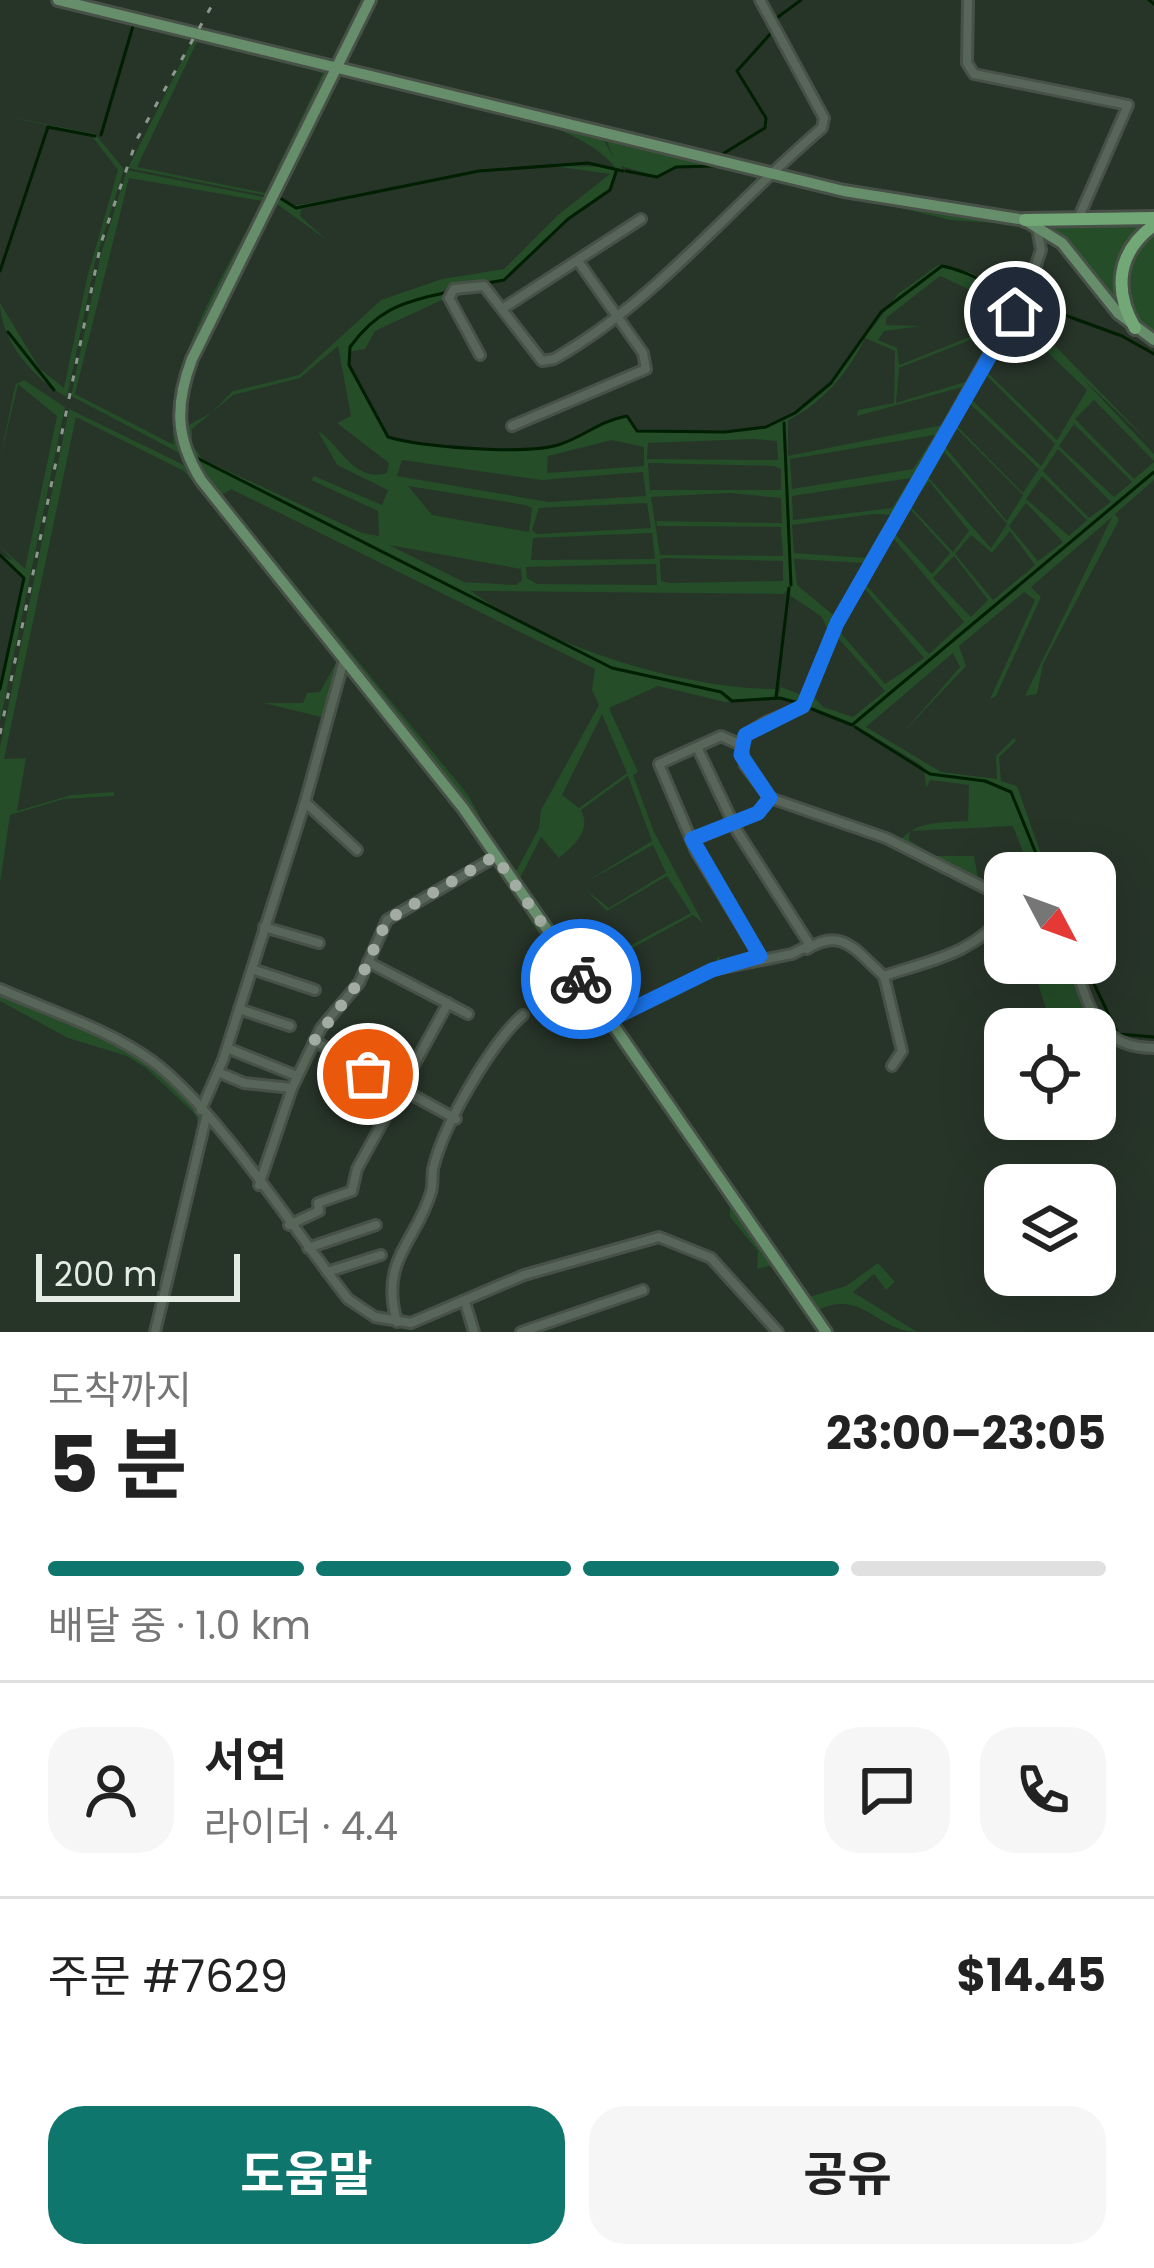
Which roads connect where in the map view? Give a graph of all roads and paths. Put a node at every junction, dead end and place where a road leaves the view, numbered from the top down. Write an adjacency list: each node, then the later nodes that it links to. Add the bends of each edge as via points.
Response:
1 (58, 0): 5 (main road)
2 (370, 0): 5 (main road)
3 (760, 0): 6 (street, via 824,123)
4 (968, 0): 8 (street, via 967,63 974,74 1128,105)
5 (335, 69): 6 (main road); 18 (main road, via 192,359 178,422 201,480)
6 (769, 173): 10 (main road); 13 (street)
7 (641, 220): 11 (street)
8 (1078, 220): 9 (highway); 10 (highway)
9 (1154, 221): 14 (highway, via 1123,263 1123,300)
10 (1030, 223): 14 (main road, via 1069,251); 19 (street, via 1041,250 1031,280 837,623 803,706 766,722)
11 (578, 261): 12 (street); 13 (street)
12 (502, 308): 13 (street, via 546,361); 16 (street, via 478,283 449,293)
13 (616, 319): 17 (street, via 646,369)
14 (1135, 328): 15 (main road)
15 (1154, 340)
16 (480, 356)
17 (512, 426)
18 (344, 660): 22 (street); 26 (main road)
19 (741, 745): 20 (street, via 721,736); 21 (street, via 745,765)
20 (697, 747): 23 (street); 24 (street, via 659,764)
21 (770, 798): 23 (street, via 758,813); 27 (street, via 886,838)
22 (305, 802): 25 (street); 28 (street)
23 (732, 822): 24 (street); 31 (street, via 807,937)
24 (692, 839): 32 (street)
25 (357, 850)
26 (495, 856): 33 (street, via 387,920); 43 (main road)
27 (984, 887)
28 (264, 927): 30 (street); 34 (street)
29 (984, 938): 35 (street)
30 (319, 943)
31 (806, 949): 32 (street); 35 (street, via 845,940)
32 (760, 956): 43 (street)
33 (368, 962): 39 (street); 45 (street)
34 (252, 969): 38 (street); 40 (street)
35 (884, 976): 48 (street, via 902,1051)
36 (1084, 984): 47 (street, via 1110,1039)
37 (0, 989): 53 (street, via 141,1054)
38 (315, 990)
39 (448, 1003): 41 (street); 52 (street)
40 (239, 1009): 44 (street); 46 (street)
41 (468, 1014)
42 (523, 1015): 54 (street, via 489,1052)
43 (610, 1020): 68 (main road)
44 (290, 1026)
45 (314, 1041): 50 (street); 52 (street)
46 (227, 1048): 49 (street); 50 (street)
47 (1154, 1048)
48 (892, 1066)
49 (218, 1072): 51 (street); 53 (street)
50 (297, 1076): 51 (street)
51 (292, 1088): 55 (street)
52 (400, 1090): 54 (street); 56 (street, via 352,1191)
53 (204, 1113): 55 (street); 64 (street)
54 (456, 1119): 63 (street, via 433,1166 428,1201 400,1250 392,1290)
55 (260, 1185): 56 (street)
56 (289, 1225): 58 (street)
57 (376, 1225): 58 (street)
58 (308, 1248): 60 (street)
59 (381, 1255): 60 (street)
60 (327, 1272): 63 (street, via 357,1307)
61 (643, 1290): 66 (street)
62 (465, 1302): 63 (street); 65 (street); 67 (street, via 524,1275 659,1237 711,1258)
63 (397, 1322)
64 (155, 1332)
65 (474, 1332)
66 (521, 1332)
67 (778, 1332)
68 (826, 1332)

